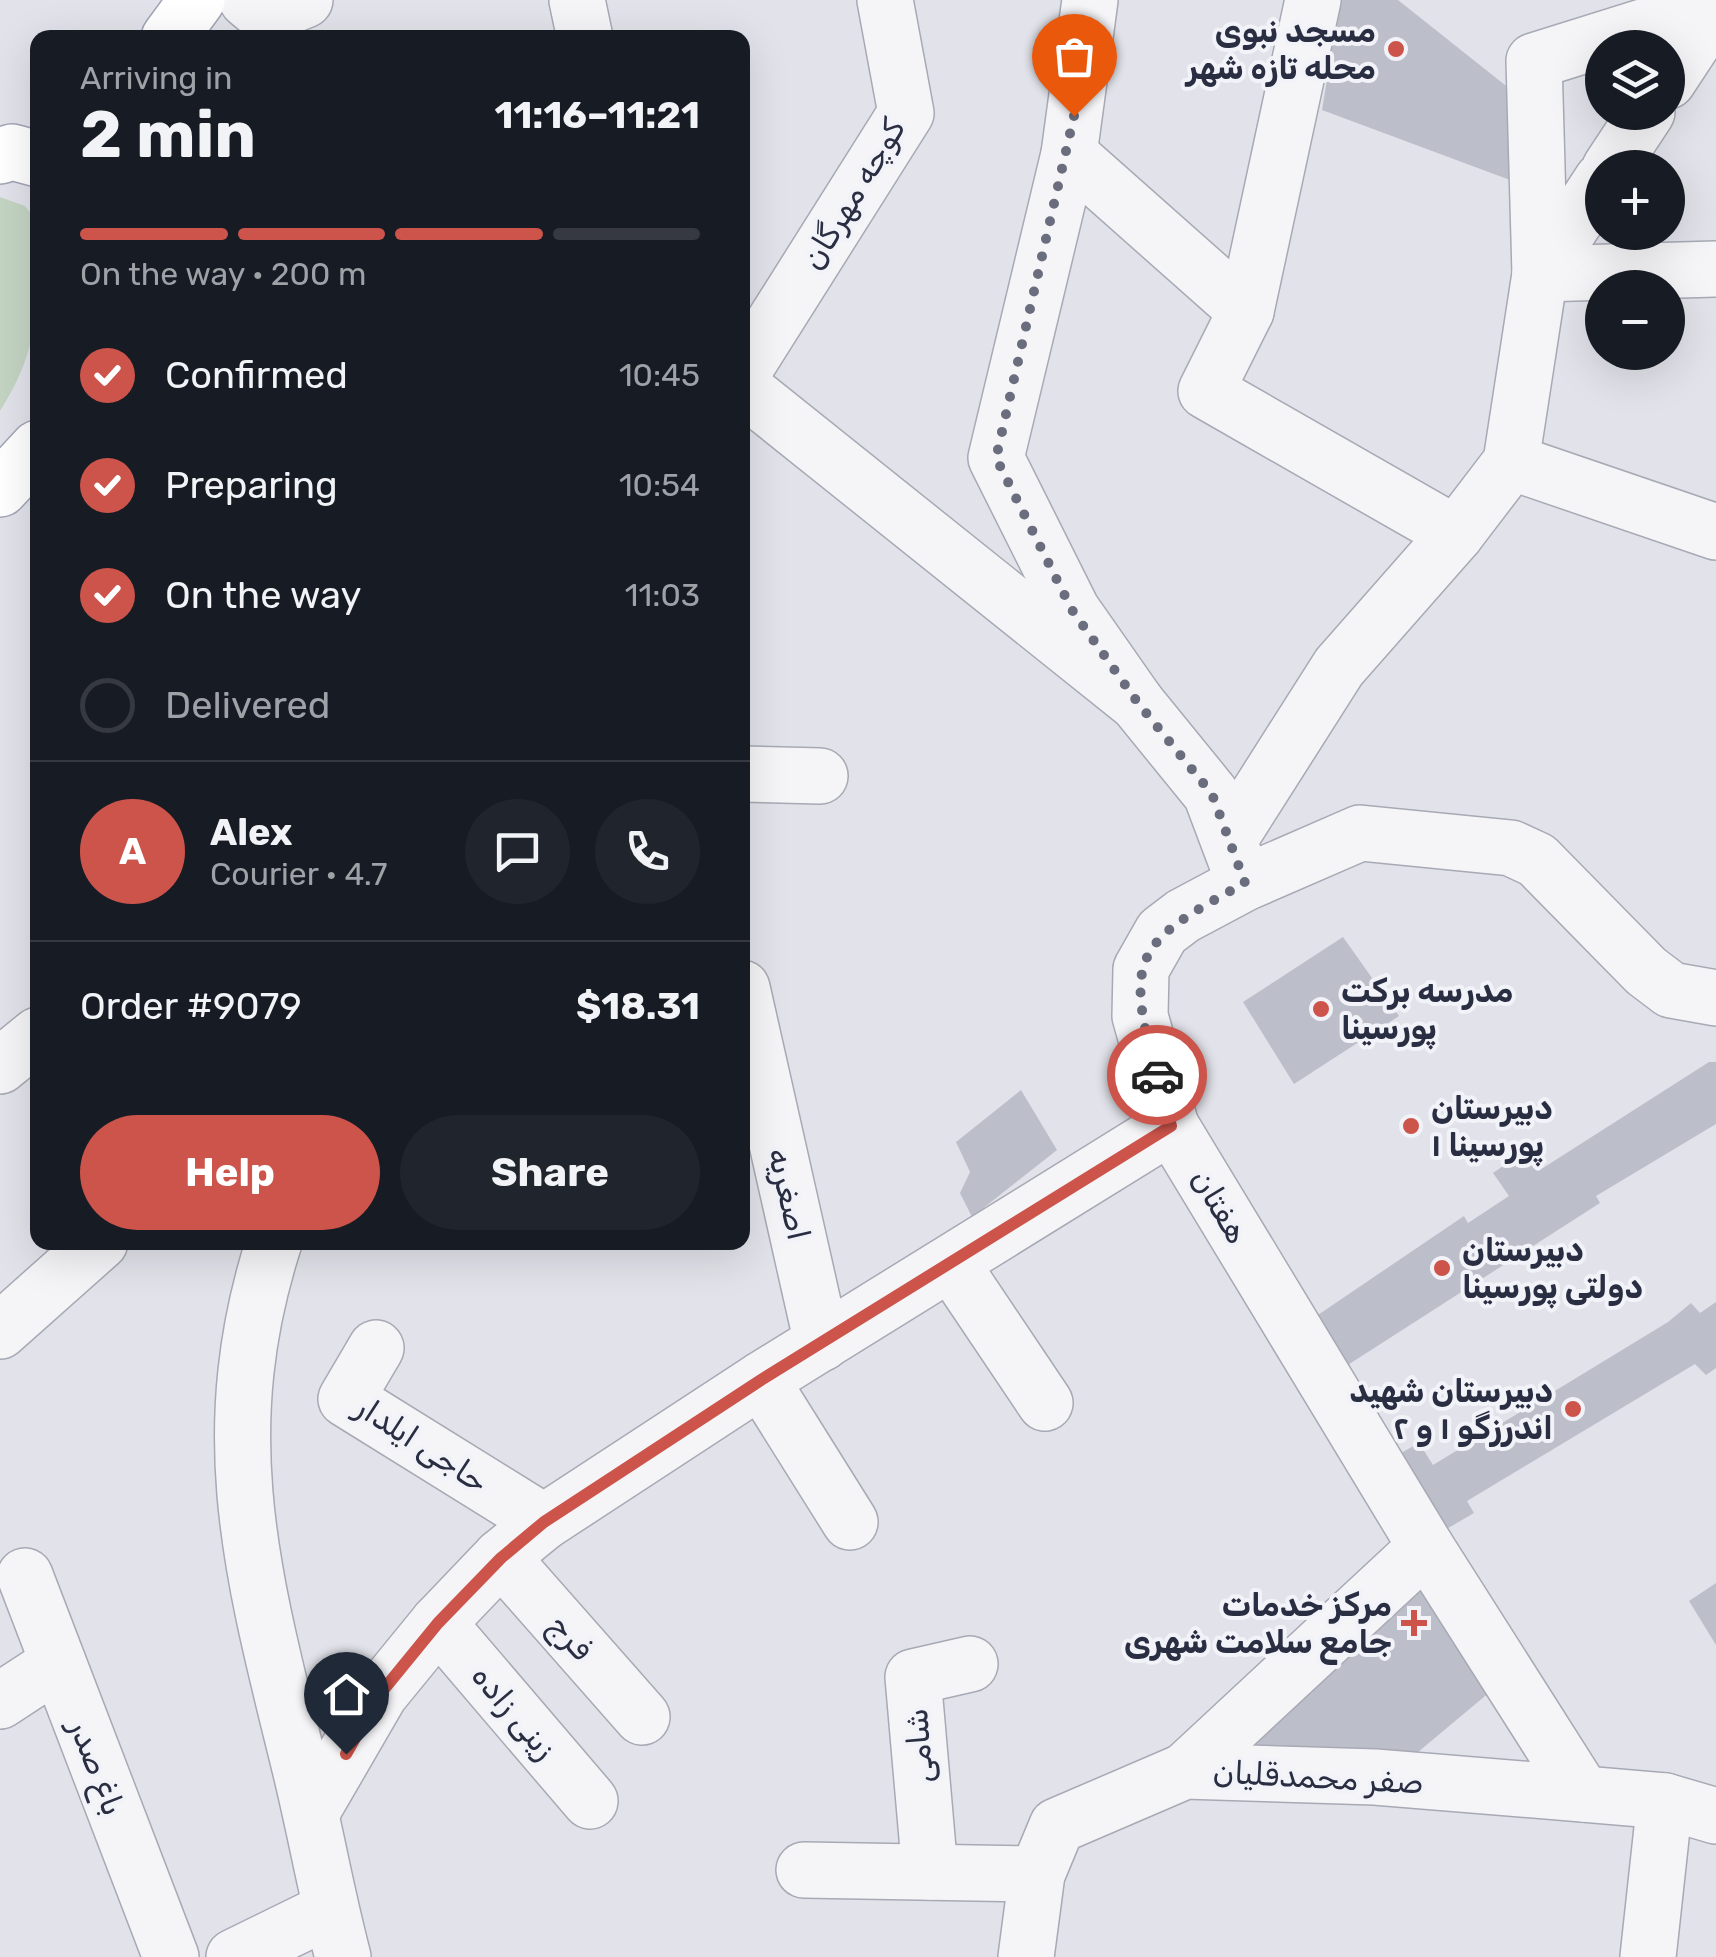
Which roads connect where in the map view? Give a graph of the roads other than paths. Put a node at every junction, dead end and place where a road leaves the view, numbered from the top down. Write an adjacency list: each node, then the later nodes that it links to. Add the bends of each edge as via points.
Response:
1 (197, 0): 9 (main road)
2 (246, 0): 3 (street, via 266,16)
3 (306, 0)
4 (577, 0): 10 (street)
5 (885, 0): 19 (street, کوچه مهرگان, via 906,113)
6 (1090, 0): 12 (street)
7 (1313, 0): 18 (street)
8 (1716, 6): 11 (street); 17 (street, via 1534,61)
9 (175, 30)
10 (583, 30)
11 (1685, 54)
12 (1068, 154): 18 (street); 26 (street, via 996,458 1072,610)
13 (0, 156): 14 (main road)
14 (30, 157)
15 (1585, 206): 17 (street)
16 (1716, 268): 17 (street)
17 (1540, 274): 22 (street)
18 (1246, 311): 25 (street, via 1206,391)
19 (750, 360)
20 (750, 393): 26 (street)
21 (30, 457): 23 (main road)
22 (1511, 462): 24 (street); 25 (street)
23 (0, 489)
24 (1716, 532)
25 (1456, 534): 29 (street, via 1339,667)
26 (1138, 703): 29 (street, via 1212,794)
27 (750, 774): 28 (street)
28 (820, 776)
29 (1237, 862): 30 (street, هفتان, via 1360,833 1511,848 1537,860 1671,990); 34 (street, هفتان, via 1162,932 1141,969 1140,1016)
30 (1716, 998)
31 (750, 1023): 39 (street, اصغریه)
32 (30, 1042): 33 (street)
33 (0, 1066)
34 (1171, 1126): 37 (street); 45 (street, هفتان)
35 (91, 1250): 38 (street)
36 (272, 1250): 51 (street, via 245,1359 239,1430 243,1512)
37 (951, 1263): 39 (street); 42 (street)
38 (0, 1331)
39 (822, 1342): 41 (street)
40 (376, 1348): 43 (street, حاجی ایلدار, via 346,1399)
41 (761, 1380): 43 (street); 44 (street)
42 (1045, 1403)
43 (544, 1522): 46 (street)
44 (850, 1522)
45 (1426, 1548): 55 (street); 56 (street, هفتان)
46 (501, 1558): 48 (street); 54 (street, فرج)
47 (25, 1576): 49 (street, باغ صدر)
48 (438, 1623): 52 (street); 57 (street, زینی زاده)
49 (58, 1663): 53 (street); 65 (street, باغ صدر)
50 (970, 1664): 62 (street, شامی, via 914,1677)
51 (280, 1686): 52 (street, via 310,1716 332,1721); 59 (street)
52 (380, 1694): 59 (street)
53 (0, 1701)
54 (642, 1717)
55 (1185, 1771): 56 (street, صفر محمدقلیان); 63 (street, صفر محمدقلیان, via 1057,1826)
56 (1584, 1794): 58 (street, صفر محمدقلیان)
57 (590, 1801)
58 (1665, 1802): 60 (street, صفر محمدقلیان); 68 (street)
59 (311, 1813): 64 (street)
60 (1716, 1816)
61 (804, 1870): 62 (street)
62 (930, 1872): 63 (street)
63 (1037, 1874): 67 (street, صفر محمدقلیان)
64 (337, 1934): 66 (street)
65 (171, 1957)
66 (234, 1957)
67 (1026, 1957)
68 (1648, 1957)

